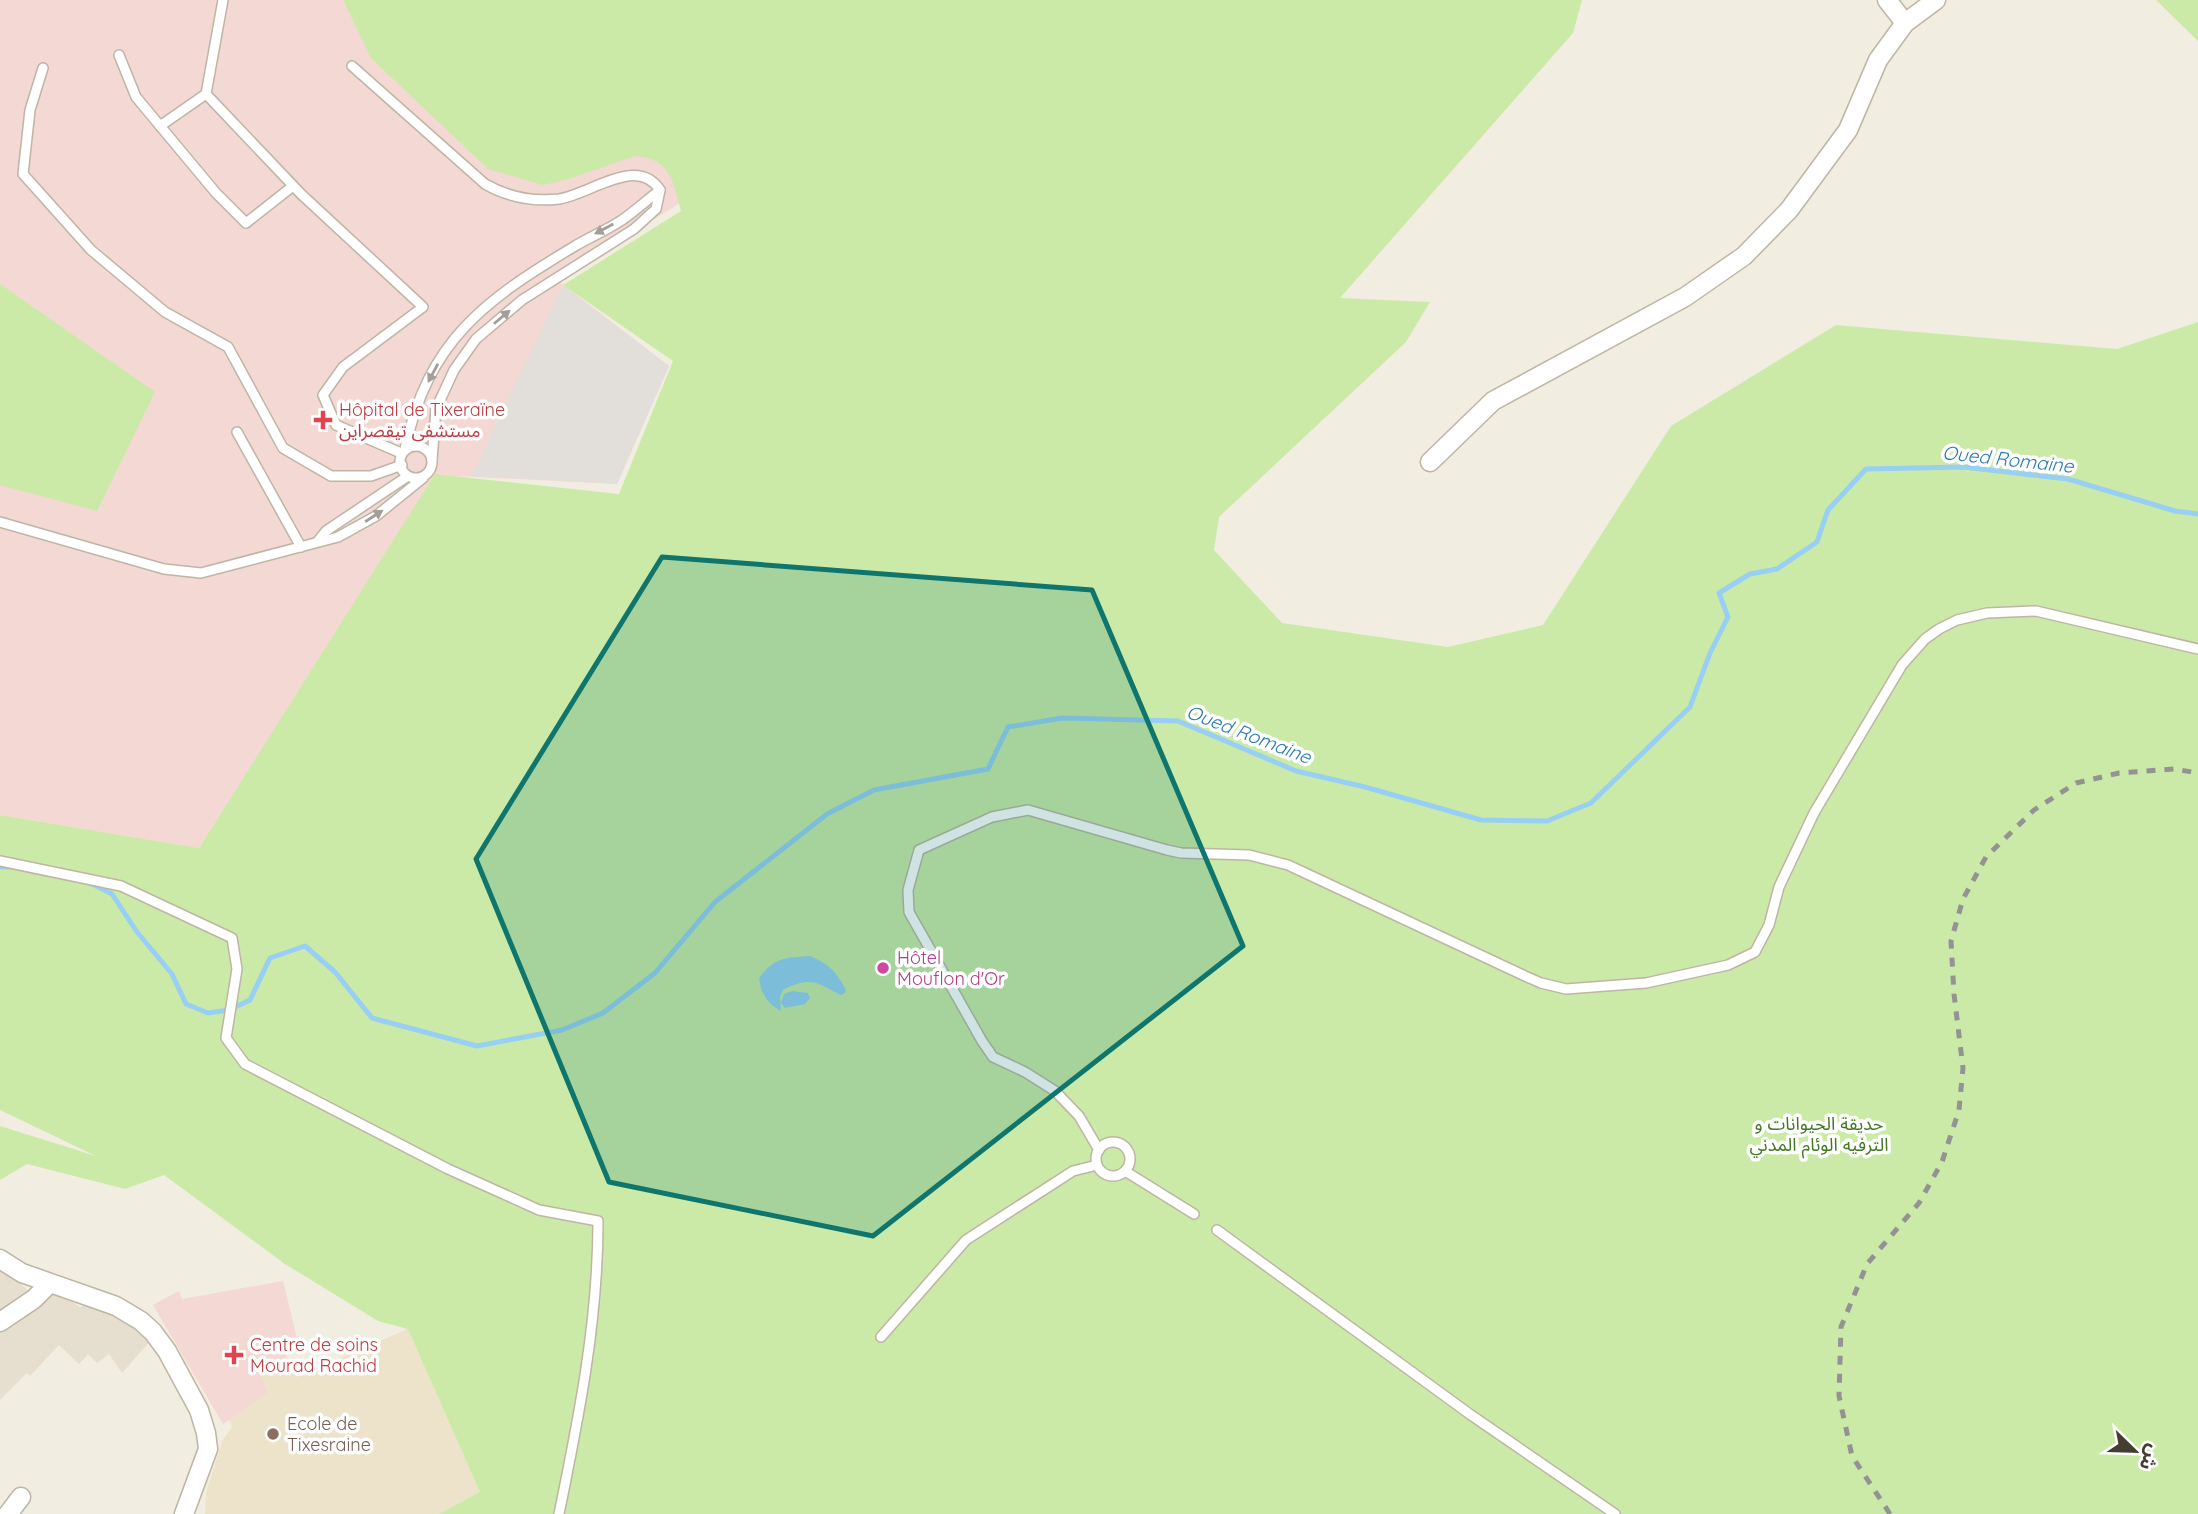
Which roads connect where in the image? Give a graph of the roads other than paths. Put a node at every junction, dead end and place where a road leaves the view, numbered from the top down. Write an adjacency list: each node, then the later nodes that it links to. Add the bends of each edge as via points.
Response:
1 (223, 0): 8 (lane)
2 (1887, 0): 4 (street)
3 (1936, 0): 4 (street)
4 (1905, 23): 15 (street, via 1878,60 1848,130 1789,210 1744,256 1685,297 1493,401)
5 (119, 55): 9 (lane, via 136,97)
6 (352, 66): 11 (lane, via 485,184 503,194 559,199 639,174 653,180)
7 (43, 68): 16 (lane, via 30,110 23,174 91,250 165,312 228,347 283,448 331,476 371,476)
8 (206, 94): 9 (lane); 10 (lane)
9 (160, 126): 10 (lane, via 246,223)
10 (293, 186): 13 (lane, via 423,307 343,367 324,395 336,425)
11 (660, 190): 13 (lane, one-way to 13, via 475,314 434,370 412,414); 14 (lane, one-way to 11, via 436,409 454,370 476,339 522,300 634,229 656,209)
12 (237, 432): 21 (lane)
13 (403, 451): 14 (lane, via 419,446); 16 (lane)
14 (432, 460): 18 (lane)
15 (1430, 462)
16 (402, 465): 17 (lane)
17 (408, 476): 18 (lane); 20 (lane)
18 (423, 478): 20 (lane, one-way to 18, via 338,537 376,516)
19 (0, 522): 21 (lane, via 164,569 201,573)
20 (318, 541): 21 (lane)
21 (301, 547)
22 (2198, 649): 24 (lane, via 2036,611 1986,612 1939,629 1902,665 1814,813 1755,952 1728,965 1646,983 1554,987 1288,865 1250,855 1181,853 1028,810 992,817 919,850 908,890 909,912 982,1041 993,1057 1055,1091 1079,1116)
23 (0, 861): 36 (lane, via 121,886 232,938 237,969 226,1038 245,1064 448,1169 539,1210 598,1221 586,1378)
24 (1099, 1150): 25 (lane); 26 (lane, via 1108,1143 1122,1146 1129,1155)
25 (1097, 1165): 26 (lane, via 1109,1176); 32 (lane, via 1073,1171 966,1240)
26 (1125, 1171): 27 (lane)
27 (1194, 1214)
28 (1217, 1230): 37 (lane)
29 (0, 1259): 30 (street)
30 (48, 1284): 31 (street); 35 (street, via 116,1306 141,1321 167,1351 199,1410 208,1449)
31 (0, 1322)
32 (881, 1337)
33 (22, 1497): 34 (street)
34 (8, 1514)
35 (184, 1514)
36 (559, 1514)
37 (1615, 1514)

